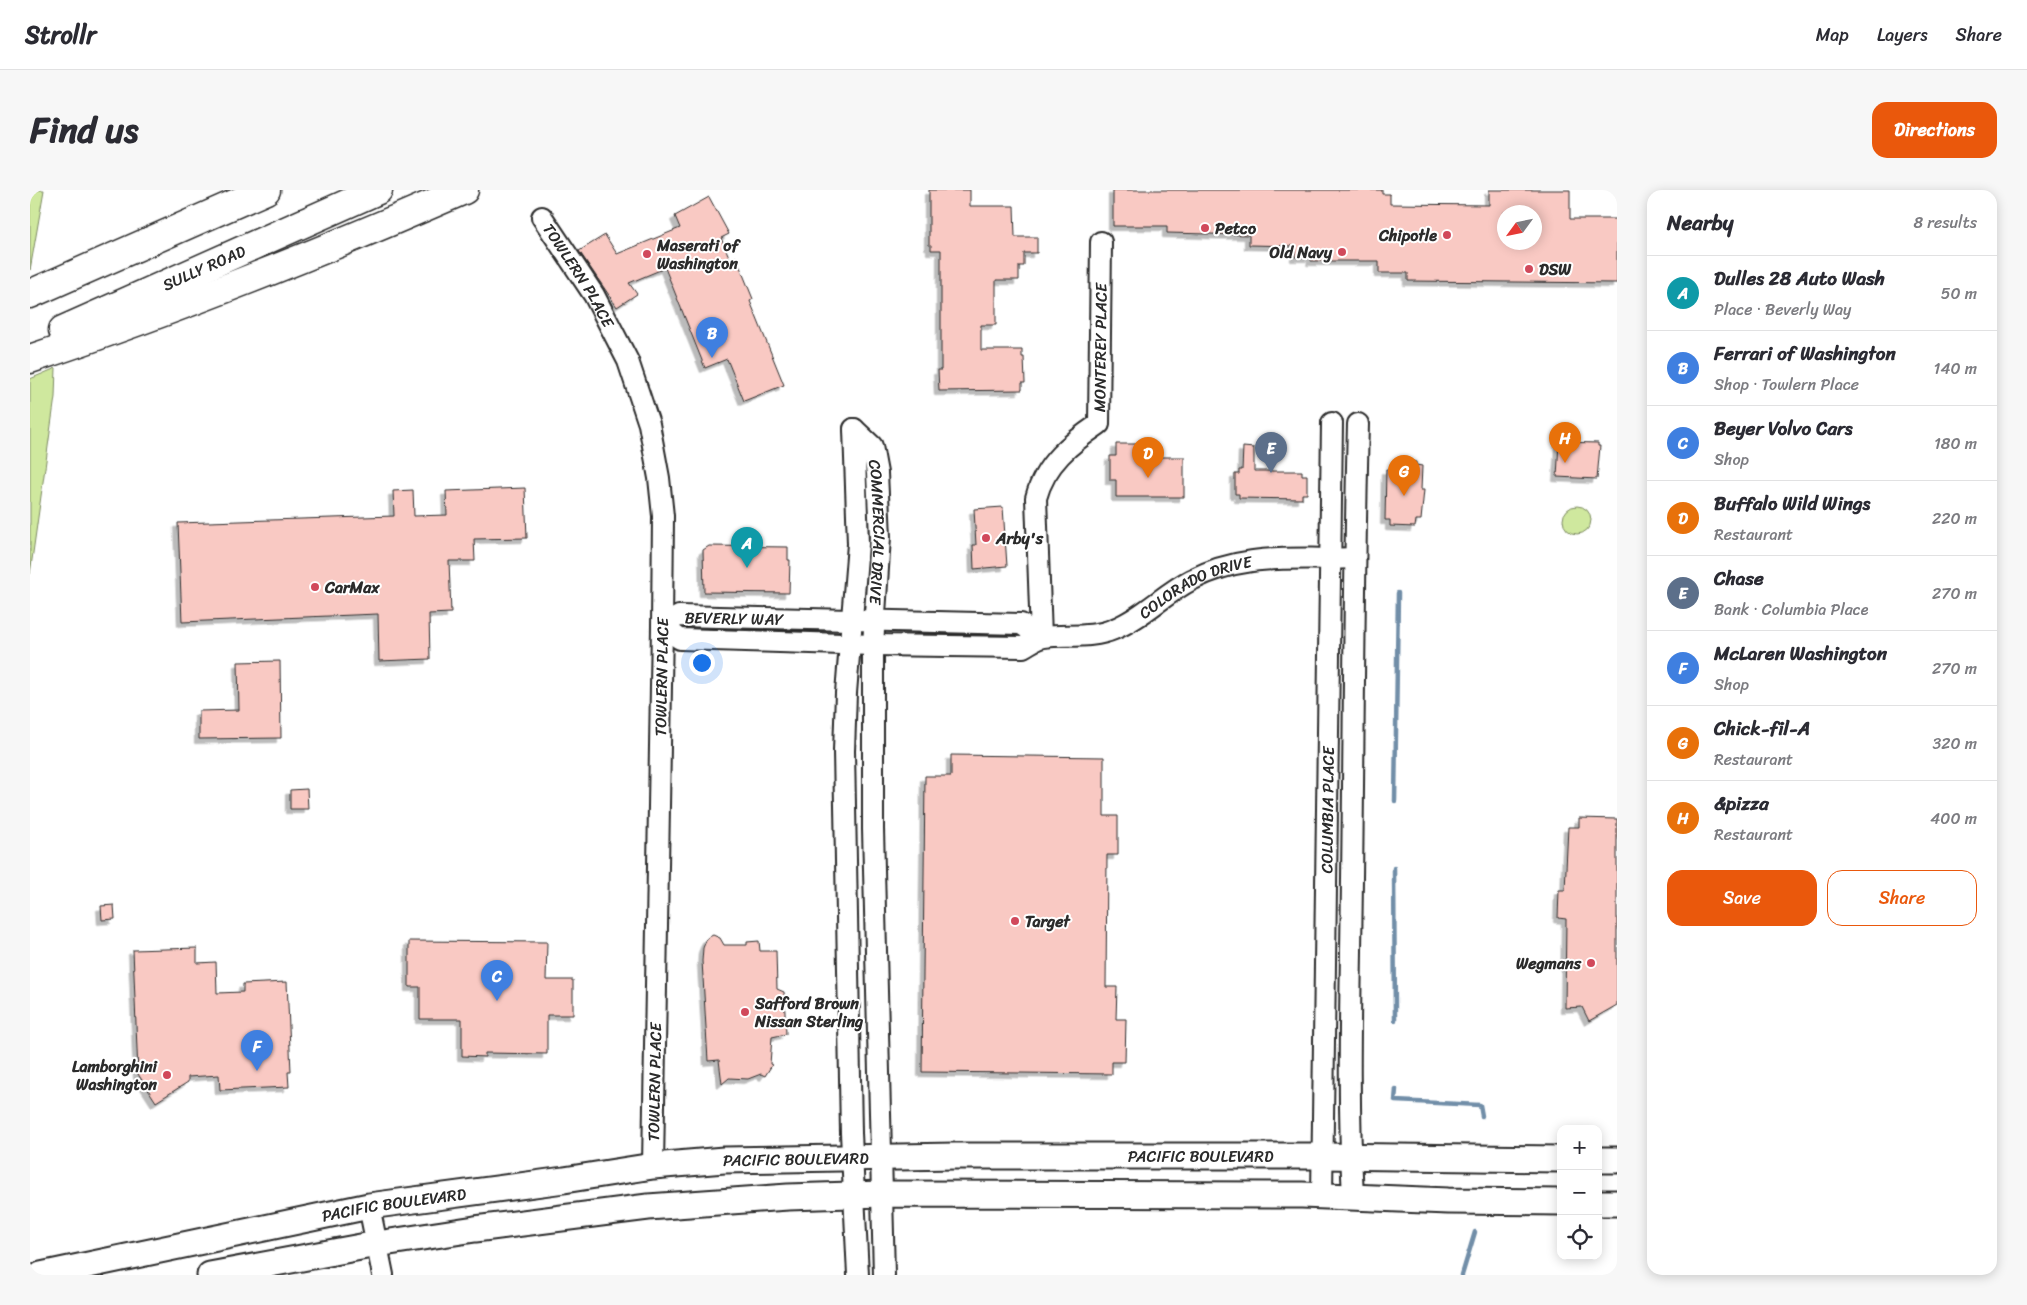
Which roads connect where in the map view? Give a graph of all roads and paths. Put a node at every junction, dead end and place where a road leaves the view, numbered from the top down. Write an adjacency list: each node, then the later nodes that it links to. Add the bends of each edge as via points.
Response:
1 (266, 190): 6 (highway)
2 (378, 190): 7 (highway, SULLY ROAD)
3 (464, 190): 8 (highway, via 202,298)
4 (542, 217): 15 (street, TOWLERN PLACE, via 611,325 643,401 653,438 663,516)
5 (1101, 242): 16 (street, MONTEREY PLACE, via 1099,424 1050,466 1036,498)
6 (30, 294)
7 (30, 345)
8 (30, 359)
9 (1332, 423): 12 (street, COLUMBIA PLACE)
10 (1358, 424): 11 (street, COLUMBIA PLACE)
11 (1354, 558): 12 (street, COLORADO DRIVE); 20 (street, COLUMBIA PLACE)
12 (1330, 559): 16 (street, COLORADO DRIVE, via 1279,557 1226,566 1190,581 1115,629 1077,637); 19 (street, COLUMBIA PLACE)
13 (852, 620): 14 (street, BEVERLY WAY); 14 (street, COMMERCIAL DRIVE, via 858,544 854,429 872,446 877,473 880,537); 15 (street, BEVERLY WAY, via 679,616); 17 (street, COMMERCIAL DRIVE)
14 (875, 621): 16 (street, via 1021,624); 18 (street, COMMERCIAL DRIVE)
15 (662, 626): 17 (street, BEVERLY WAY, via 680,639); 26 (street, TOWLERN PLACE)
16 (1041, 637): 18 (street, COLORADO DRIVE, via 1022,647)
17 (849, 644): 18 (street, BEVERLY WAY); 22 (street, COMMERCIAL DRIVE, via 844,761)
18 (874, 645): 21 (street, COMMERCIAL DRIVE, via 873,829)
19 (1322, 1156): 20 (main road, PACIFIC BOULEVARD); 21 (main road, PACIFIC BOULEVARD); 29 (street, COLUMBIA PLACE)
20 (1351, 1156): 23 (main road, PACIFIC BOULEVARD); 30 (street, COLUMBIA PLACE)
21 (881, 1157): 22 (main road, PACIFIC BOULEVARD); 27 (street, COMMERCIAL DRIVE)
22 (853, 1158): 26 (main road, PACIFIC BOULEVARD, via 724,1160); 28 (street, COMMERCIAL DRIVE)
23 (1557, 1160)
24 (1602, 1160): 25 (main road)
25 (1617, 1160)
26 (653, 1166): 34 (main road, PACIFIC BOULEVARD)
27 (882, 1194): 28 (main road); 29 (main road); 40 (street, COMMERCIAL DRIVE)
28 (855, 1196): 35 (main road, via 648,1207); 39 (street, COMMERCIAL DRIVE)
29 (1322, 1196): 30 (main road)
30 (1353, 1196): 31 (main road)
31 (1557, 1202)
32 (1602, 1203): 33 (main road)
33 (1617, 1203)
34 (369, 1206): 35 (street); 36 (main road, PACIFIC BOULEVARD)
35 (377, 1244): 37 (main road); 38 (street)
36 (42, 1275)
37 (210, 1275)
38 (383, 1275)
39 (858, 1275)
40 (884, 1275)

